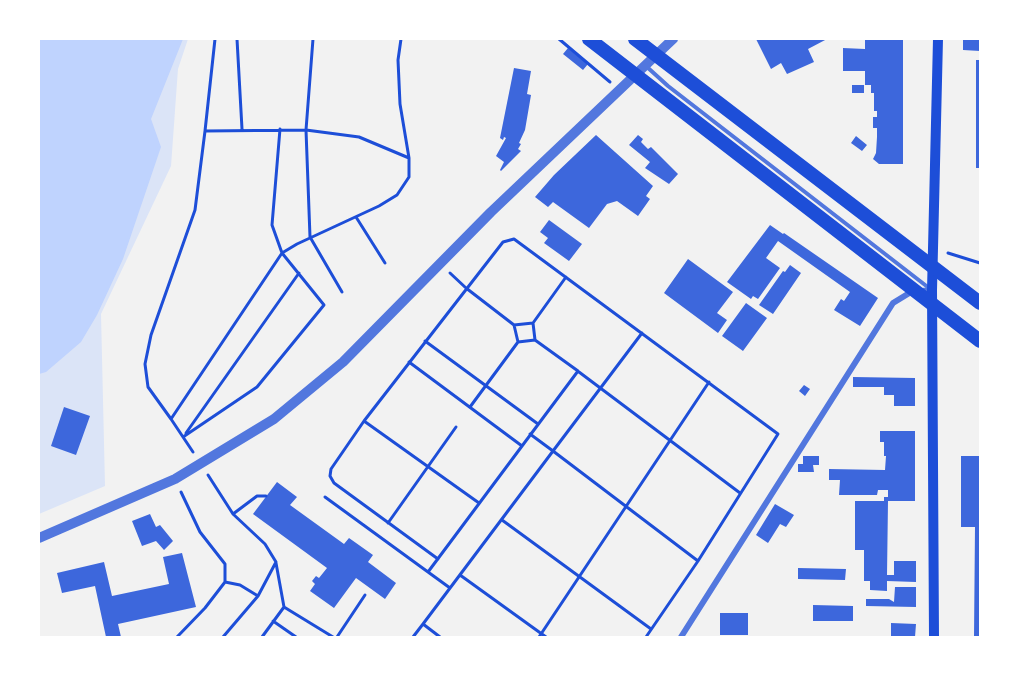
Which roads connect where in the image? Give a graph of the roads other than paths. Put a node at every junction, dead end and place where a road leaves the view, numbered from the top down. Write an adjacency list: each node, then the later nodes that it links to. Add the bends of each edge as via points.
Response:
1 (590, 39): 8 (highway)
2 (635, 39): 7 (highway)
3 (673, 39): 5 (street)
4 (938, 39): 6 (main road)
5 (645, 64): 6 (lane, via 668,86); 9 (street, via 384,322 274,419 175,479)
6 (932, 290): 10 (street, via 911,292 893,303); 11 (main road)
7 (980, 303)
8 (980, 341)
9 (39, 538)
10 (681, 637)
11 (934, 637)

